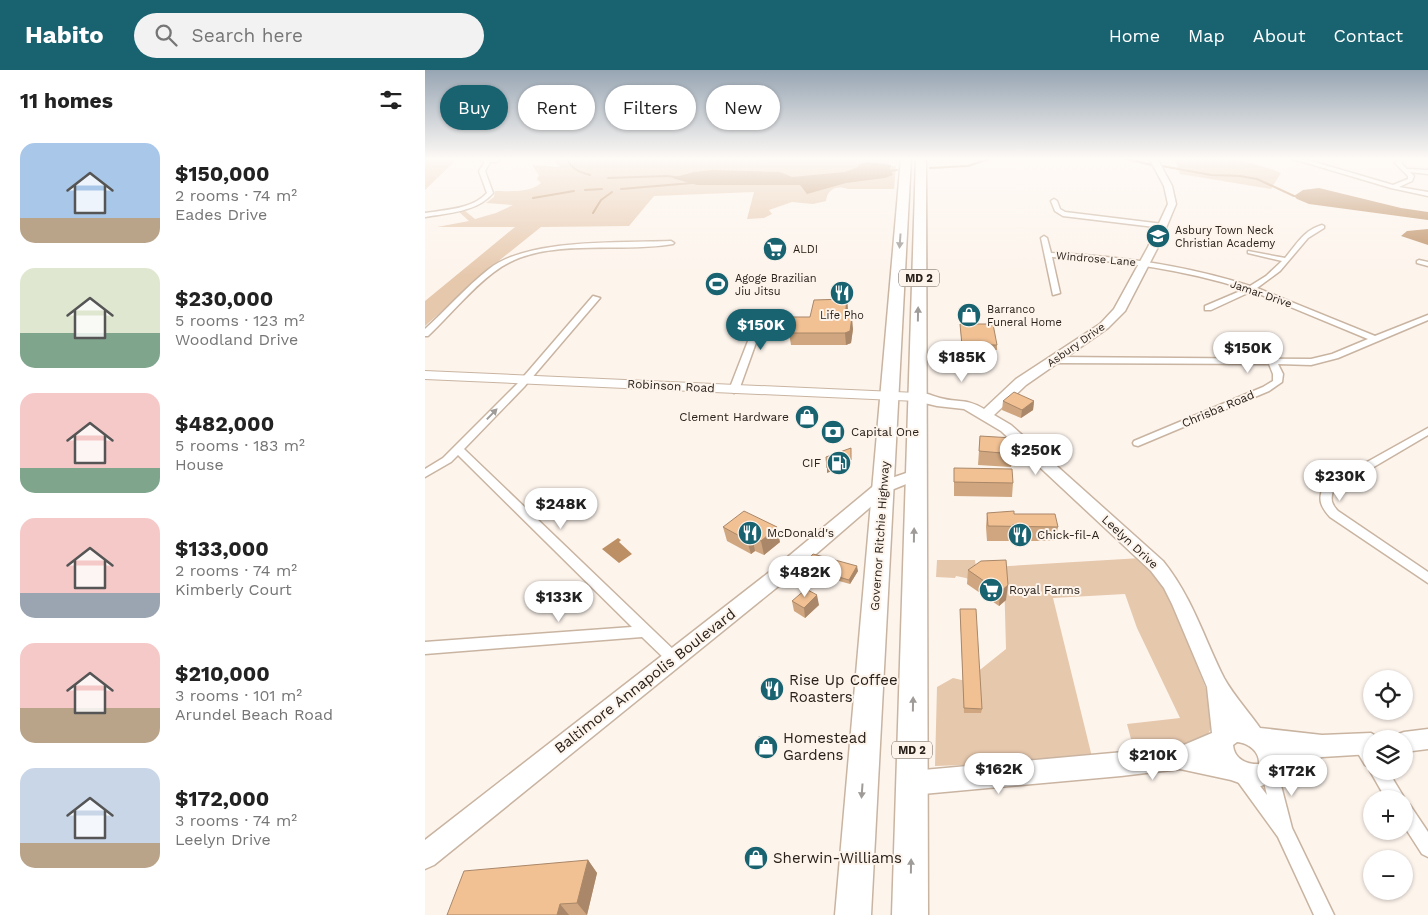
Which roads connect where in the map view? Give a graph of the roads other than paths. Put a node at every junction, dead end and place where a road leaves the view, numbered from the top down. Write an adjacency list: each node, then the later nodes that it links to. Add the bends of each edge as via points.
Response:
1 (487, 197): 6 (street, via 469,206)
2 (903, 197): 30 (highway, Governor Ritchie Highway / MD 2, one-way to 30)
3 (921, 197): 31 (highway, MD 2, one-way to 3)
4 (1170, 197): 7 (street, Asbury Drive, via 1171,204)
5 (1054, 201): 7 (street, via 1057,210 1063,214)
6 (425, 216)
7 (1163, 226): 15 (street, Asbury Drive)
8 (1322, 227): 13 (street, via 1309,232)
9 (1044, 238): 12 (street)
10 (671, 243): 23 (street, via 557,248 510,260 492,270)
11 (1250, 252): 13 (street)
12 (1049, 255): 15 (street, Windrose Lane); 18 (street)
13 (1287, 260): 17 (street, via 1273,276)
14 (1419, 262): 16 (street)
15 (1143, 264): 17 (street, Jamar Drive, via 1194,273); 25 (street, Asbury Drive, via 1119,311 1104,326)
16 (1428, 264)
17 (1253, 289): 20 (street); 24 (street, Jamar Drive)
18 (1056, 293)
19 (596, 298): 28 (street)
20 (1208, 308)
21 (754, 316): 29 (street, via 759,323)
22 (1428, 316): 24 (street)
23 (425, 334)
24 (1375, 339): 26 (street, via 1311,362)
25 (1054, 360): 26 (street); 32 (street, Asbury Drive, via 1021,382)
26 (1272, 362): 34 (street, Chrisba Road, via 1278,374 1277,382)
27 (425, 375): 28 (main road, Robinson Road)
28 (526, 379): 29 (main road, Robinson Road); 35 (street, one-way to 28)
29 (735, 390): 30 (main road, Robinson Road)
30 (889, 396): 31 (main road, Robinson Road); 38 (highway, Governor Ritchie Highway / MD 2)
31 (923, 398): 32 (street, Leelyn Drive); 37 (highway, MD 2)
32 (988, 411): 43 (street, Leelyn Drive, via 1157,566 1182,604)
33 (1428, 431): 39 (street, via 1328,489 1324,501 1333,514)
34 (1138, 443)
35 (458, 448): 36 (street, via 447,460); 40 (street)
36 (425, 474)
37 (915, 475): 38 (street, Baltimore Annapolis Boulevard); 53 (highway, MD 2, one-way to 37)
38 (883, 487): 42 (street, Baltimore Annapolis Boulevard, via 779,575); 58 (highway, Governor Ritchie Highway / MD 2, one-way to 58)
39 (1428, 578)
40 (645, 631): 41 (street); 42 (street)
41 (425, 648)
42 (673, 658): 57 (street, Baltimore Annapolis Boulevard)
43 (1217, 685): 44 (street, Leelyn Drive); 45 (street, Leelyn Drive)
44 (1256, 737): 45 (street, via 1236,732); 48 (street); 51 (street, via 1269,751)
45 (1223, 739): 50 (street); 52 (street, via 1224,758)
46 (1428, 739): 47 (street)
47 (1413, 741)
48 (1322, 746): 49 (street); 51 (street)
49 (1363, 750)
50 (1180, 758): 52 (street); 53 (street)
51 (1271, 767): 52 (street, via 1259,776); 55 (street)
52 (1236, 770): 55 (street)
53 (911, 784): 59 (highway, MD 2, one-way to 53)
54 (1413, 825): 56 (street)
55 (1284, 831): 60 (street)
56 (1428, 848)
57 (425, 856)
58 (853, 915)
59 (910, 915)
60 (1324, 915)

